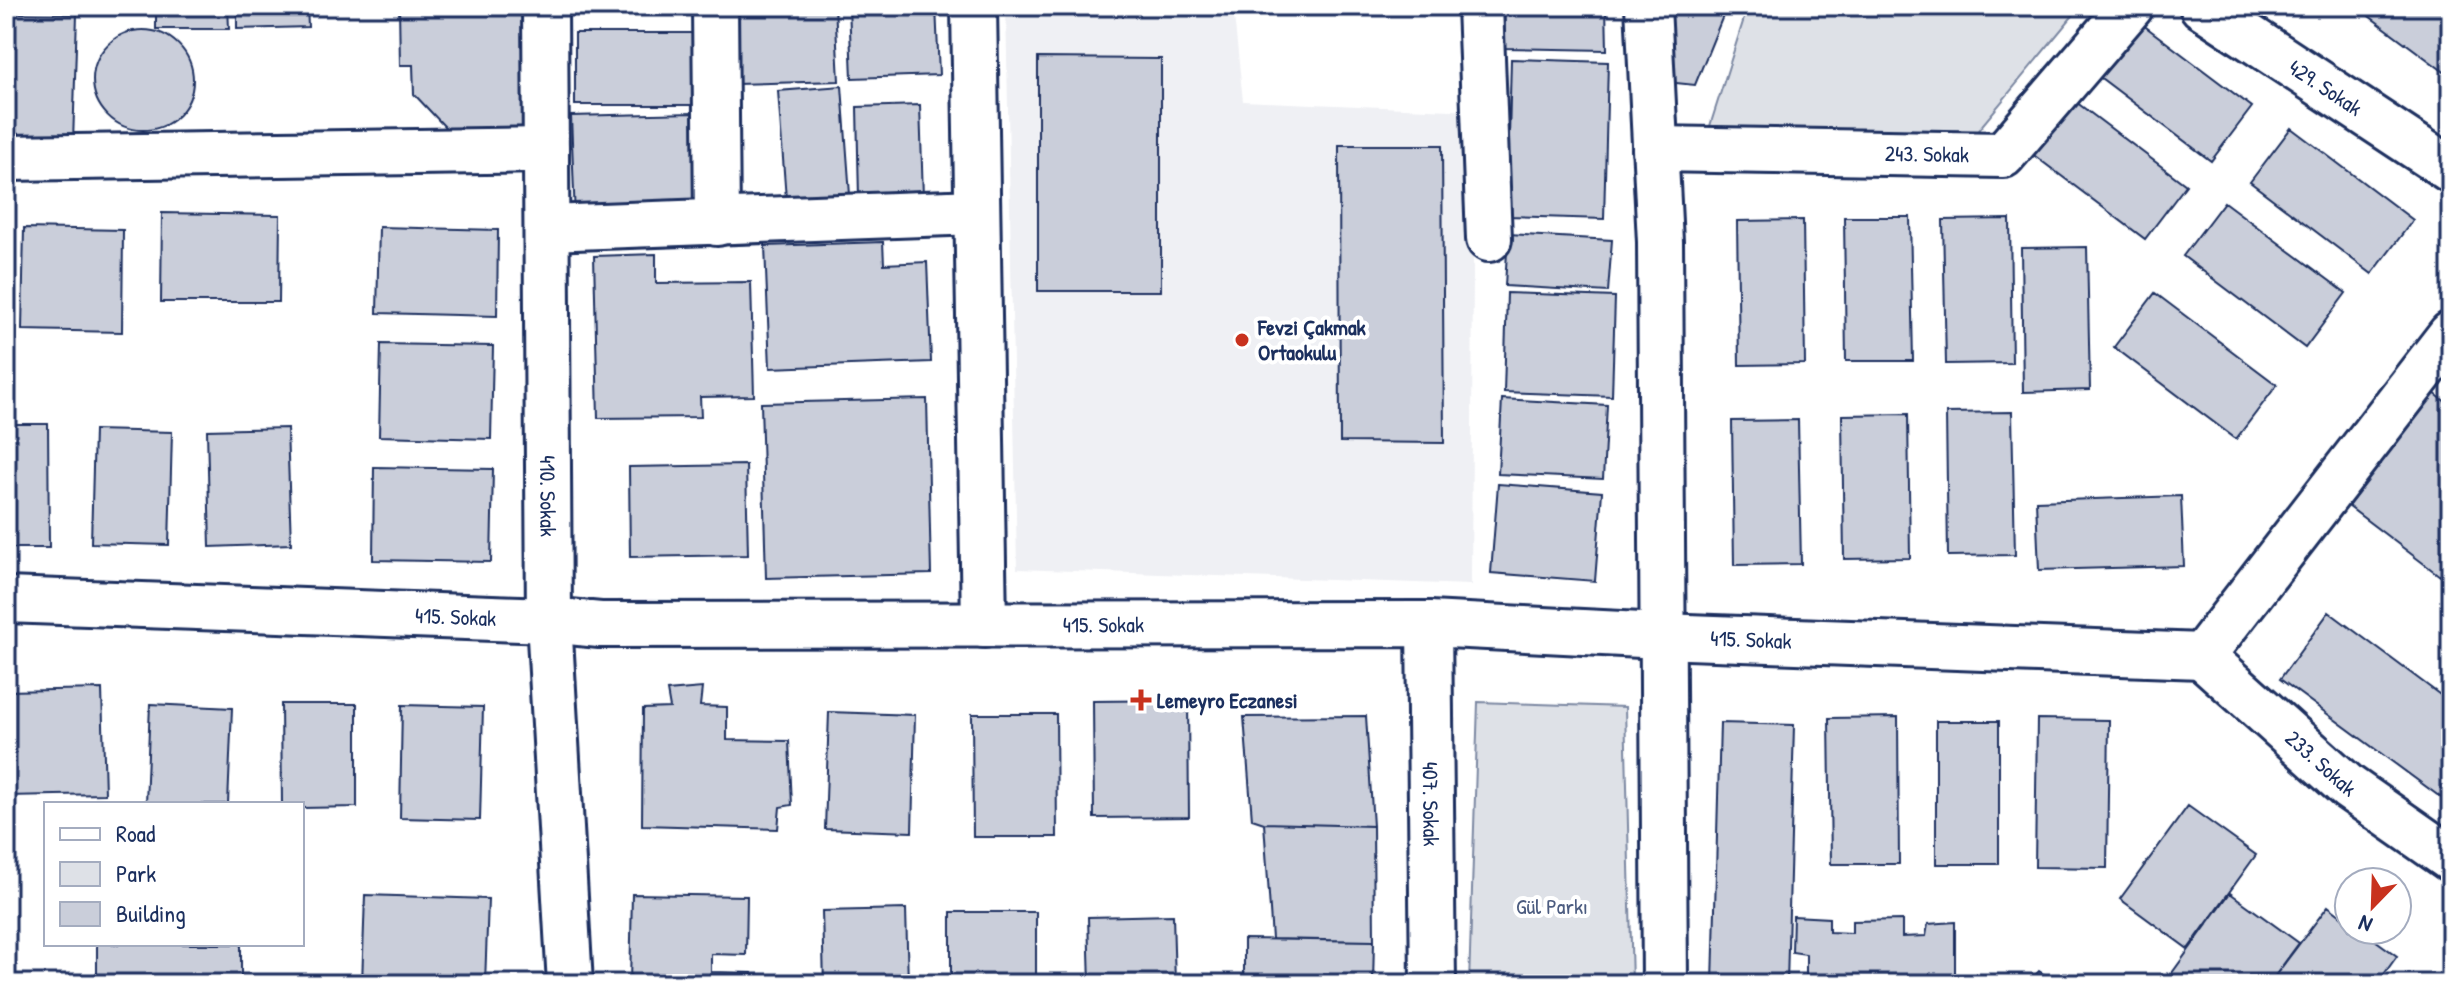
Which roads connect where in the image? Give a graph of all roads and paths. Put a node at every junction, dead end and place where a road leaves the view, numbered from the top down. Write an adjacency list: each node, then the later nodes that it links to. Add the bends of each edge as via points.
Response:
1 (545, 6): 9 (street, 410. Sokak)
2 (715, 6): 13 (street)
3 (974, 6): 12 (street)
4 (1480, 6): 15 (street)
5 (1648, 6): 8 (street)
6 (2131, 6): 8 (street, 243. Sokak, via 2003,155)
7 (2202, 6): 11 (street, 429. Sokak)
8 (1655, 149): 21 (street)
9 (546, 150): 10 (street); 14 (street, 410. Sokak)
10 (6, 158)
11 (2451, 170)
12 (977, 212): 13 (street); 20 (street)
13 (717, 223): 14 (street)
14 (548, 228): 18 (street, 410. Sokak)
15 (1489, 239)
16 (2451, 334): 22 (street)
17 (6, 600): 18 (street, 415. Sokak)
18 (549, 620): 20 (street, 415. Sokak, via 600,625); 24 (street, 410. Sokak)
19 (1429, 624): 20 (street, 415. Sokak); 21 (street, 415. Sokak); 25 (street, 407. Sokak)
20 (984, 625)
21 (1661, 636): 22 (street, 415. Sokak); 26 (street)
22 (2202, 656): 23 (street, 233. Sokak, via 2348,787)
23 (2451, 859)
24 (570, 984)
25 (1433, 984)
26 (1665, 984)

